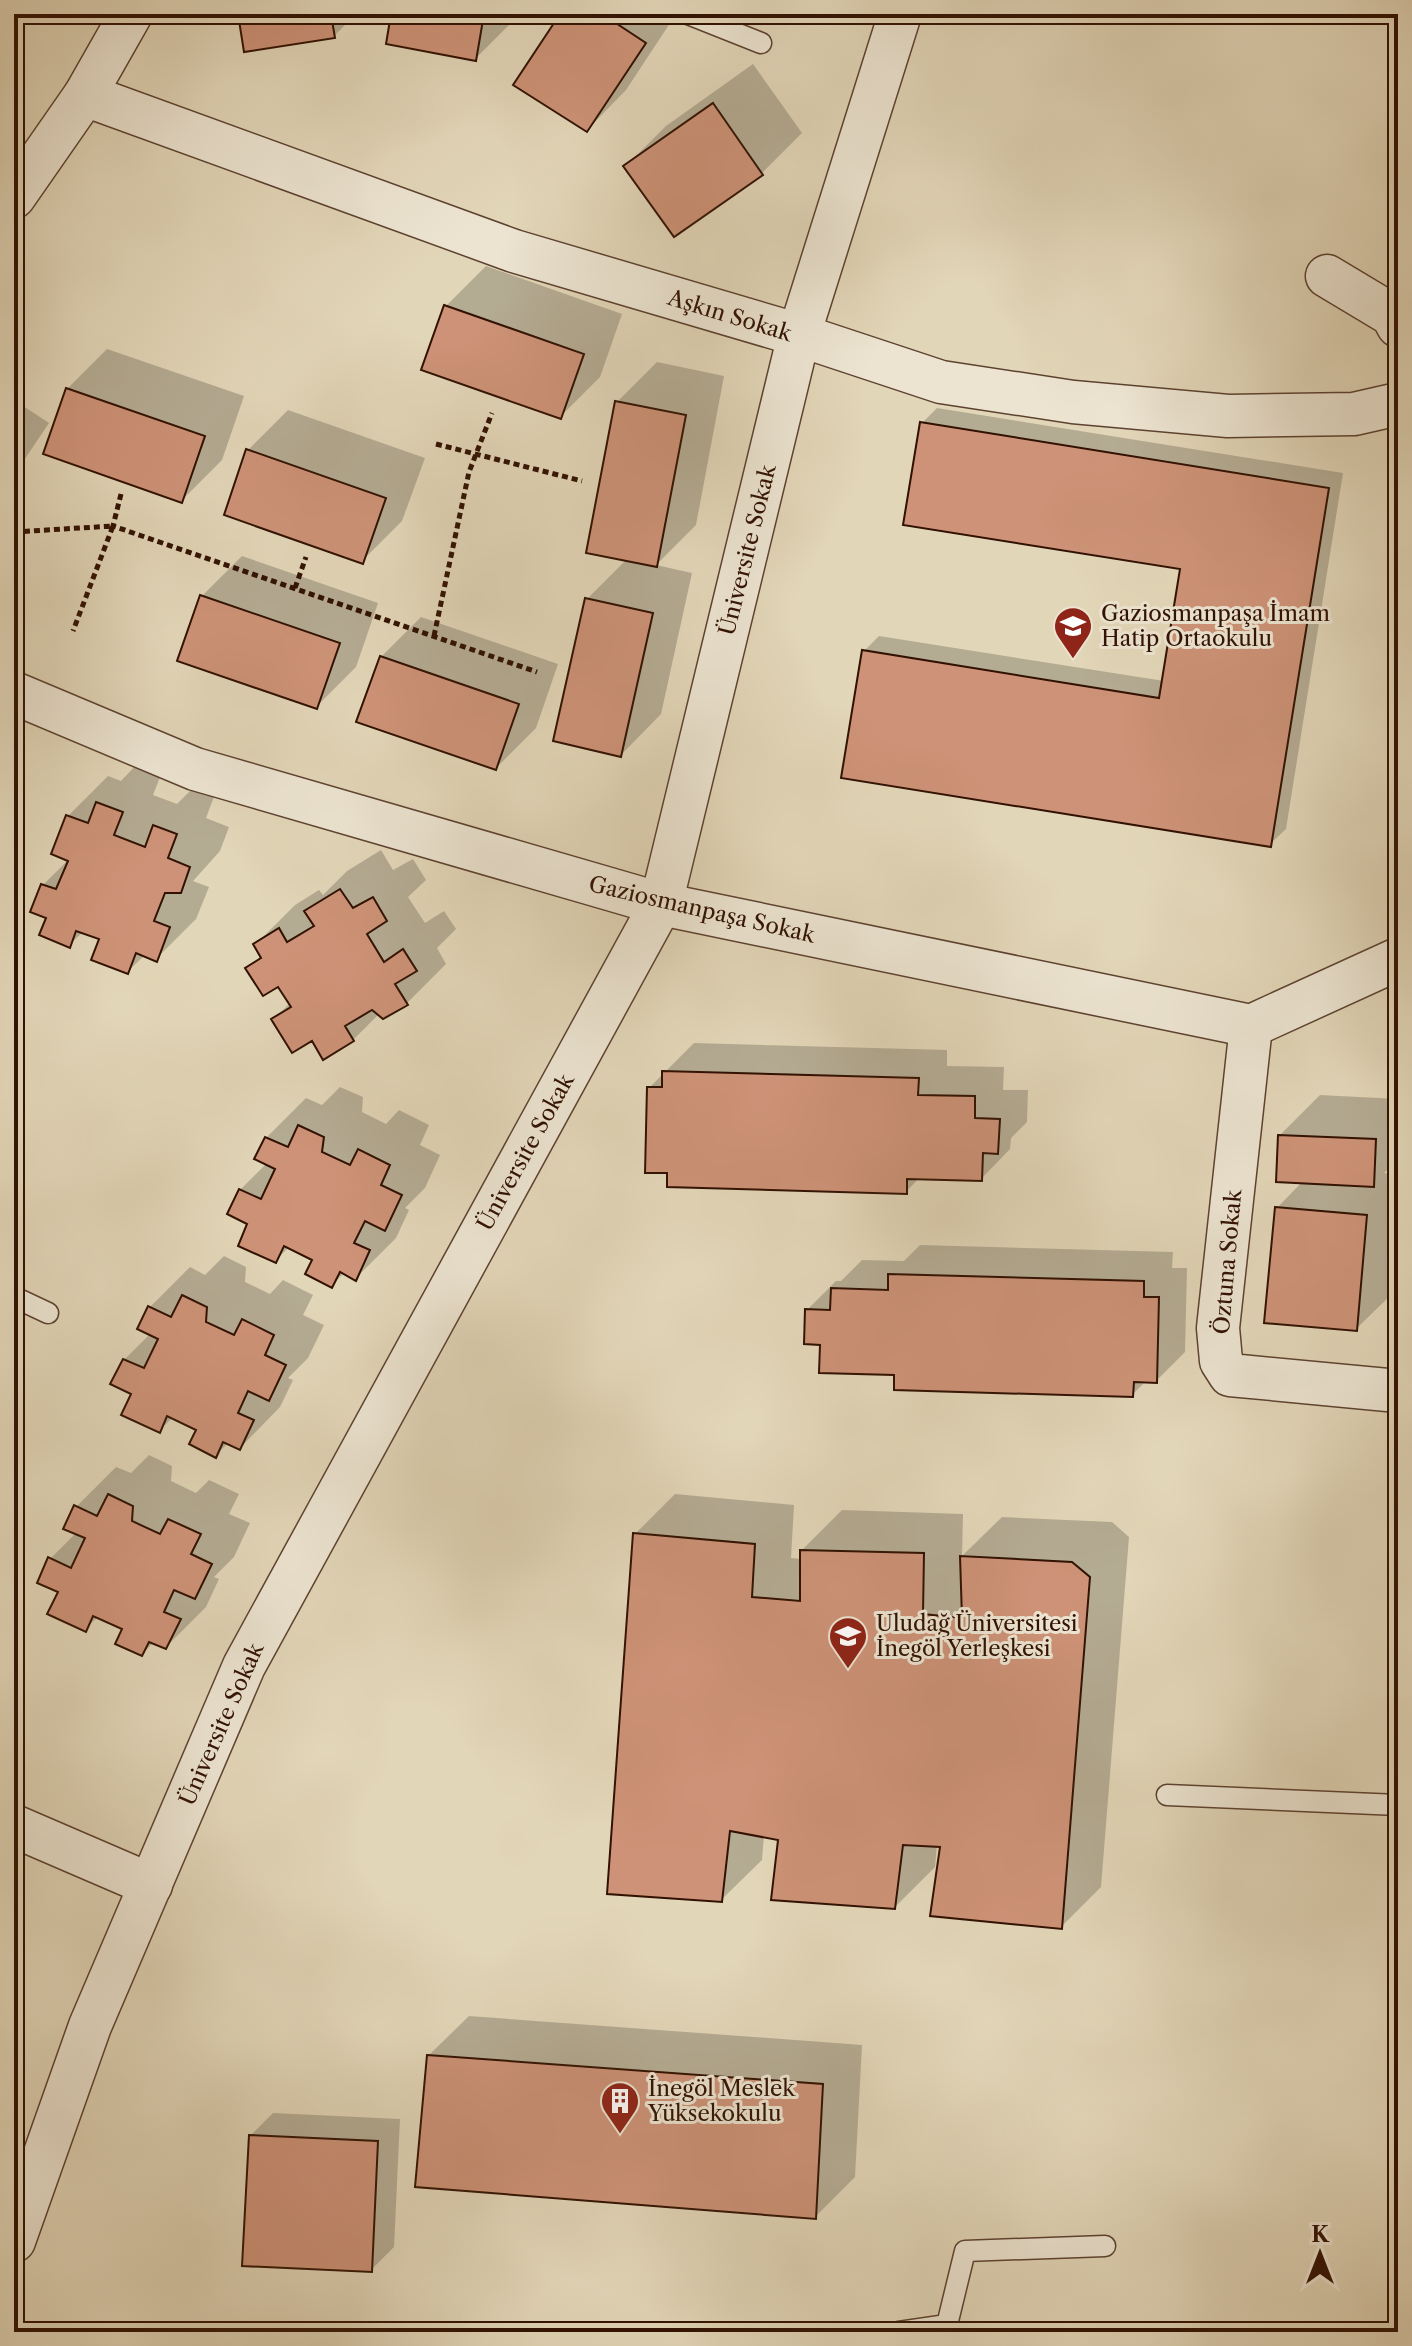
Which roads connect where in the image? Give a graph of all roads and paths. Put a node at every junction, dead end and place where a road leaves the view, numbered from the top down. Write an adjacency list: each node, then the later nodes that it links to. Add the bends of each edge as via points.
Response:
1 (131, 14): 5 (street)
2 (688, 14): 4 (lane)
3 (900, 14): 9 (street, Üniversite Sokak)
4 (761, 43)
5 (85, 95): 6 (street); 9 (street, Aşkın Sokak, via 514,251)
6 (14, 197)
7 (1327, 276): 8 (street, via 1392,315)
8 (1398, 326)
9 (799, 335): 10 (street, Aşkın Sokak, via 941,382 1073,402 1228,416 1354,414); 24 (street, Üniversite Sokak)
10 (1398, 404)
11 (492, 413): 13 (path)
12 (436, 444): 13 (path)
13 (476, 455): 14 (path); 21 (path)
14 (582, 481)
15 (121, 494): 16 (path)
16 (113, 526): 17 (path); 19 (path); 20 (path)
17 (14, 532)
18 (306, 557): 19 (path)
19 (295, 588): 21 (path)
20 (73, 631)
21 (434, 636): 22 (path)
22 (537, 672)
23 (14, 693): 24 (street, Gaziosmanpaşa Sokak, via 195,769)
24 (661, 904): 26 (street, Gaziosmanpaşa Sokak); 33 (street, Üniversite Sokak, via 244,1666)
25 (1398, 959): 26 (street)
26 (1251, 1026): 29 (street, Öztuna Sokak, via 1218,1328 1221,1361 1230,1375)
27 (14, 1297): 28 (lane)
28 (48, 1313)
29 (1398, 1391)
30 (1167, 1795): 31 (lane)
31 (1398, 1805)
32 (14, 1826): 33 (street)
33 (151, 1885): 34 (street, Üniversite Sokak, via 90,2026)
34 (15, 2233)
35 (1105, 2246): 36 (lane, via 965,2251 947,2325)
36 (899, 2332)

